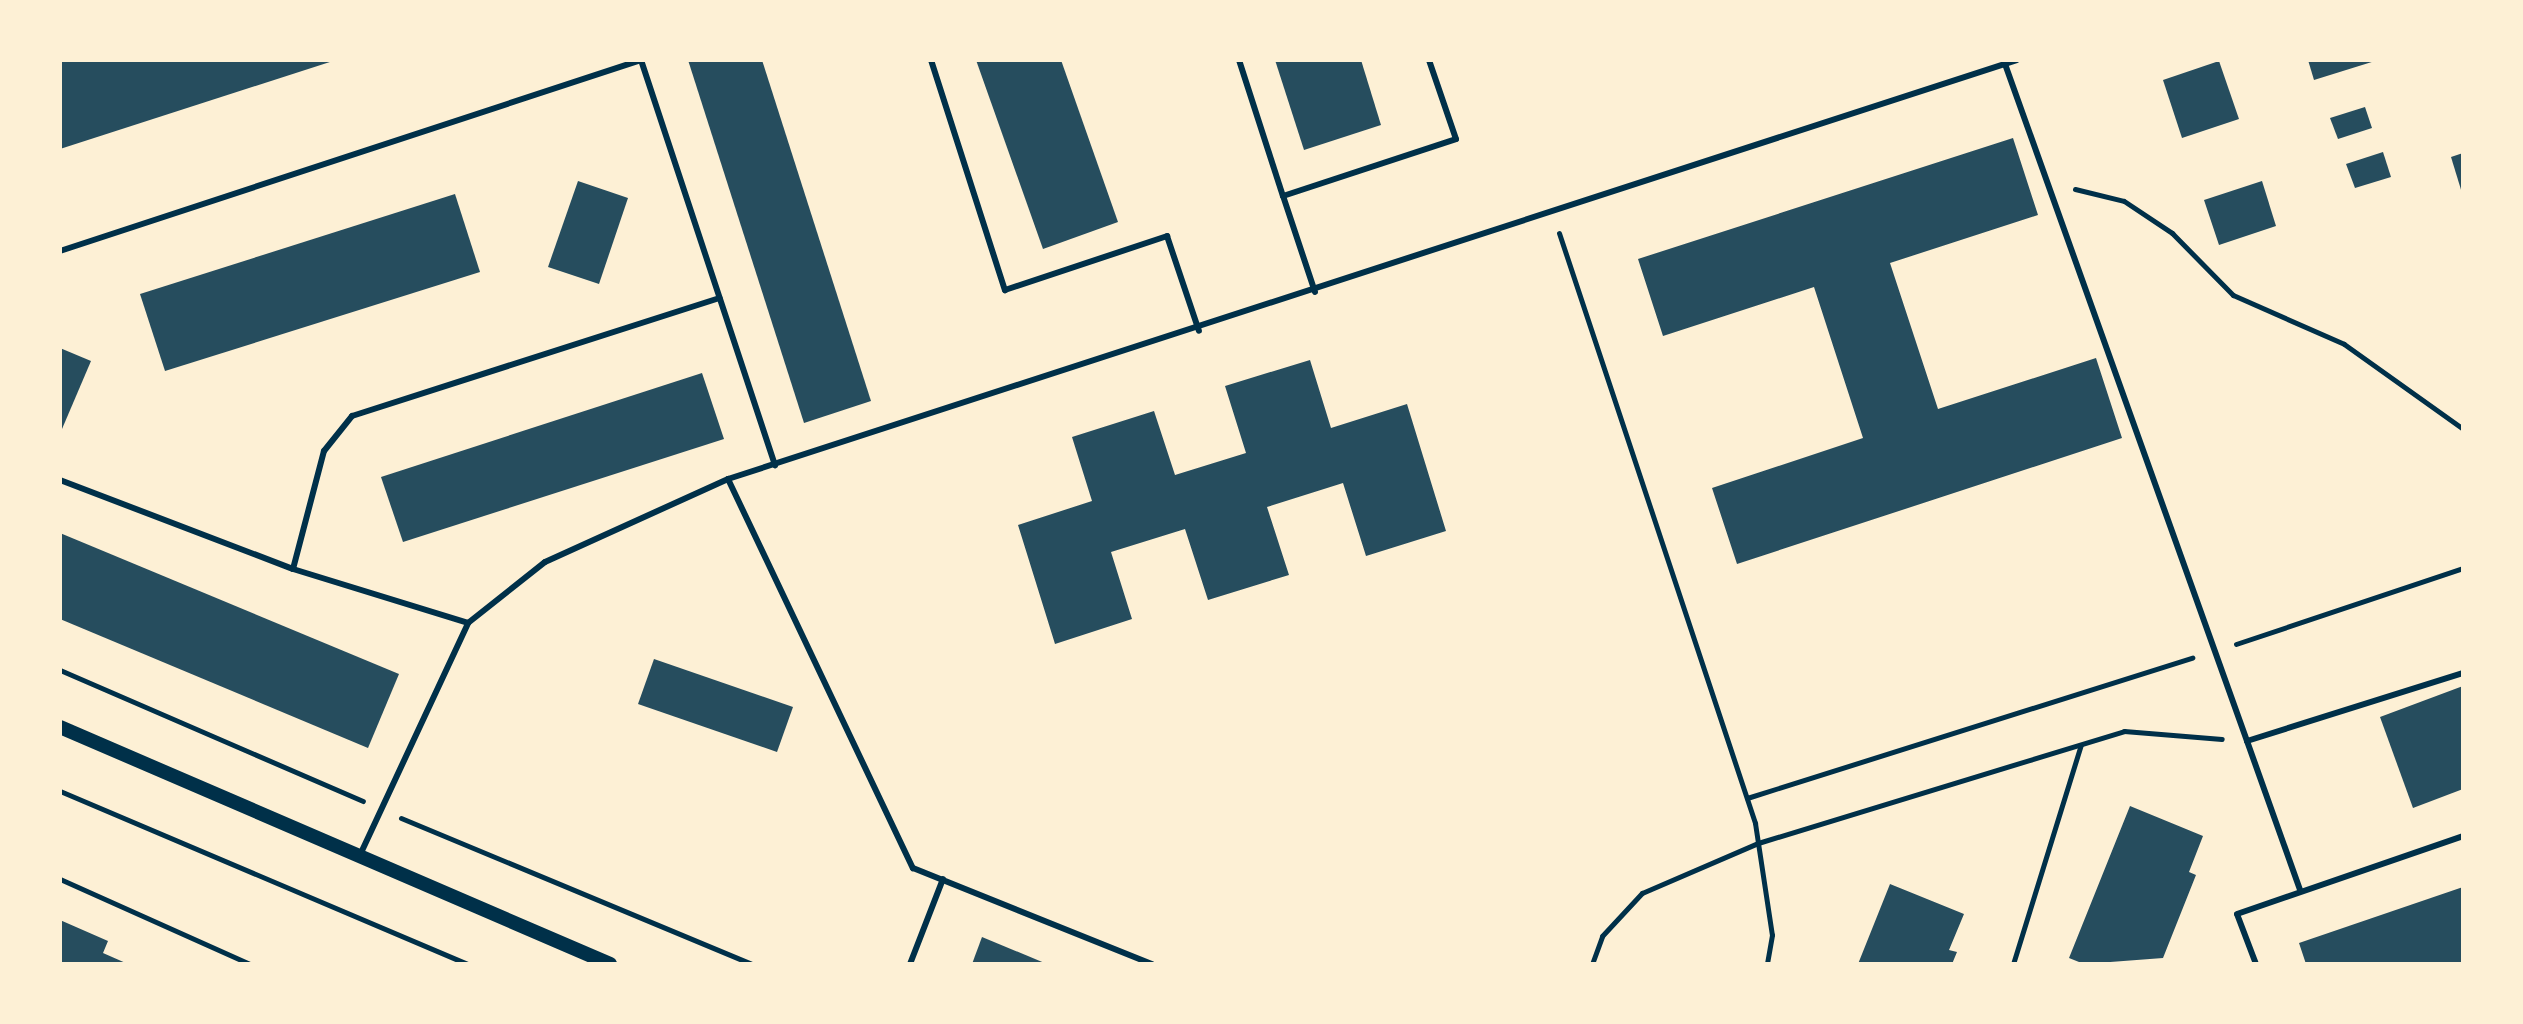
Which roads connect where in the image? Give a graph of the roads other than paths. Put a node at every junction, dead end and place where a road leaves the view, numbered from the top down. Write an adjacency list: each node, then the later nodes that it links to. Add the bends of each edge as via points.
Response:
1 (931, 60): 10 (lane, via 1005,290 1167,236)
2 (1239, 60): 6 (lane)
3 (1429, 60): 6 (lane, via 1456,139)
4 (2017, 60): 5 (lane)
5 (2005, 64): 8 (lane); 18 (lane)
6 (1283, 196): 8 (lane)
7 (60, 251): 9 (lane, via 641,60)
8 (1315, 292): 10 (lane)
9 (720, 298): 11 (lane); 14 (lane, via 352,416 324,451)
10 (1199, 331): 11 (lane)
11 (775, 465): 12 (lane)
12 (728, 479): 15 (lane, via 545,562); 21 (lane, via 913,868)
13 (60, 480): 14 (lane)
14 (293, 569): 15 (lane)
15 (468, 623): 20 (lane)
16 (2463, 673): 18 (lane)
17 (60, 727): 20 (street)
18 (2247, 741): 22 (lane)
19 (2463, 836): 22 (lane)
20 (358, 858): 23 (street)
21 (943, 879): 24 (lane); 25 (lane)
22 (2300, 890): 26 (lane, via 2237,914)
23 (610, 964)
24 (910, 964)
25 (1152, 964)
26 (2256, 964)

